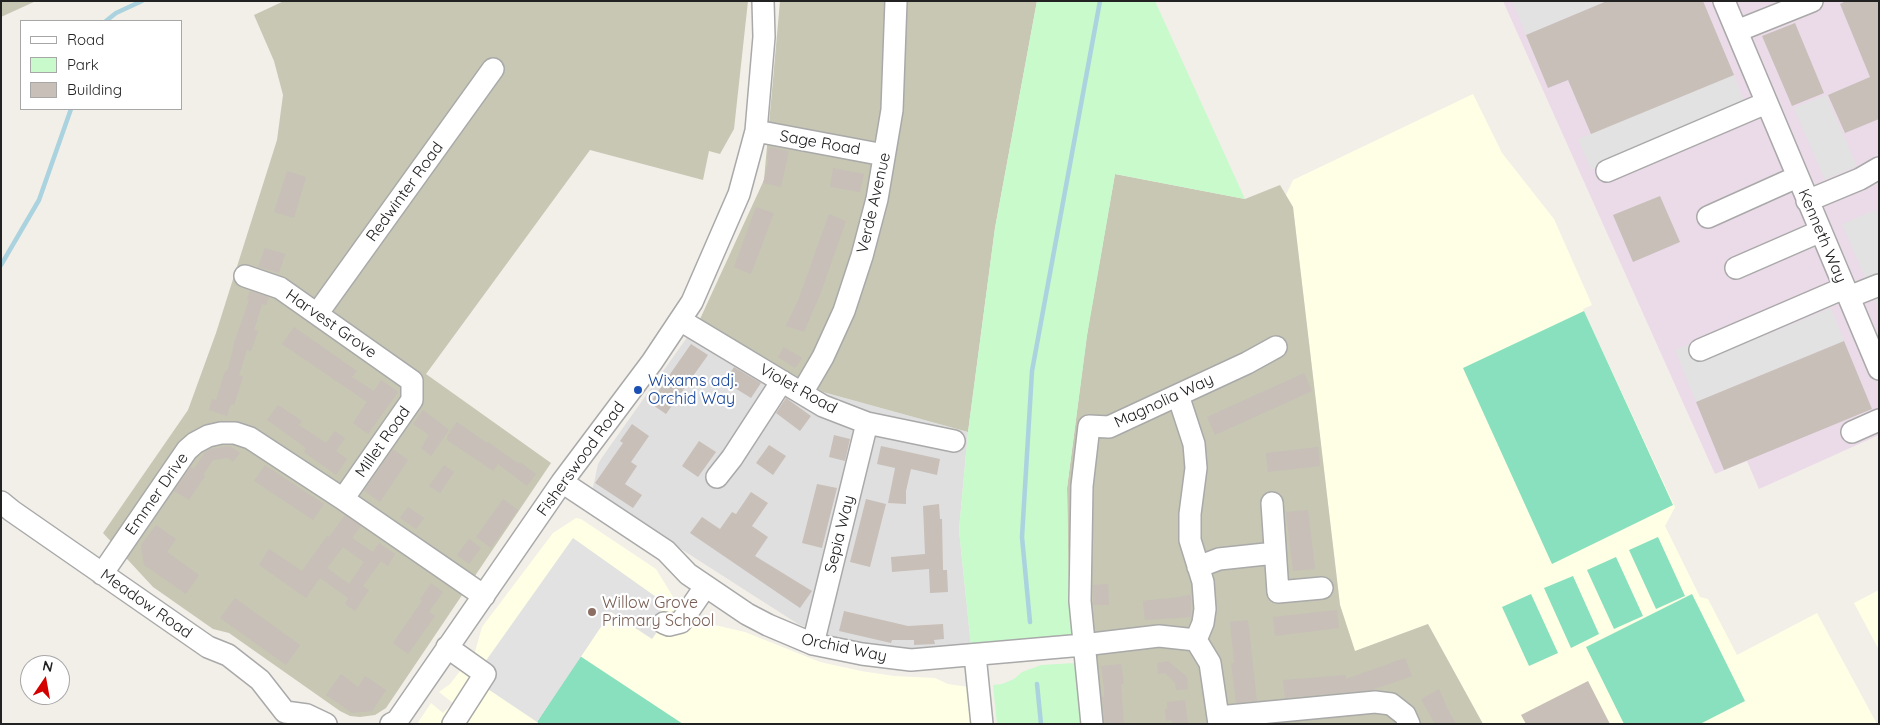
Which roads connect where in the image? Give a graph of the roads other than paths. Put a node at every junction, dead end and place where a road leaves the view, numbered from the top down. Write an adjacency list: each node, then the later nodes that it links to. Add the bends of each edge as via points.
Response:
1 (763, 1): 8 (street, Fisherswood Road, via 764,37)
2 (896, 1): 9 (street, Verde Avenue, via 892,110)
3 (1724, 1): 5 (street, Kenneth Way)
4 (1812, 1): 5 (street)
5 (1737, 31): 7 (street, Kenneth Way)
6 (493, 69): 20 (street, Redwinter Road)
7 (1766, 103): 11 (street); 12 (street, Kenneth Way)
8 (756, 131): 9 (street, Sage Road); 21 (street, Fisherswood Road, via 739,194 692,302)
9 (884, 155): 27 (street, Verde Avenue, via 865,247 844,311)
10 (1879, 168): 13 (street)
11 (1607, 170)
12 (1797, 177): 13 (street, Kenneth Way); 14 (street)
13 (1807, 200): 15 (street, Kenneth Way)
14 (1708, 217)
15 (1820, 231): 16 (street); 19 (street, Kenneth Way)
16 (1736, 268)
17 (245, 276): 20 (street, Harvest Grove, via 280,288)
18 (1879, 285): 19 (street)
19 (1846, 292): 23 (street); 24 (street, Kenneth Way)
20 (317, 314): 25 (street, Harvest Grove)
21 (680, 320): 26 (street, Violet Road); 34 (street, Fisherswood Road)
22 (1276, 347): 28 (street, Magnolia Way)
23 (1700, 350)
24 (1879, 369)
25 (412, 381): 35 (street, Millet Road, via 412,400)
26 (782, 381): 27 (street, Violet Road); 33 (street)
27 (802, 393): 30 (street, Violet Road, via 823,406)
28 (1178, 395): 40 (street, via 1194,444 1196,468 1190,540); 47 (street, Magnolia Way, via 1109,427 1089,426 1082,486 1080,601)
29 (1879, 420): 31 (street)
30 (867, 423): 32 (street, Violet Road); 46 (street, Sepia Way)
31 (1852, 432)
32 (954, 441)
33 (717, 477)
34 (562, 482): 41 (street, Orchid Way, via 666,551); 43 (street, Fisherswood Road)
35 (341, 498): 39 (street, Emmer Drive, via 250,438 235,433 208,436 187,450); 43 (street, Emmer Drive)
36 (1, 502): 39 (street, Meadow Road)
37 (1272, 503): 38 (street)
38 (1276, 553): 40 (street, via 1218,560); 42 (street, via 1278,592)
39 (108, 567): 50 (street, Meadow Road, via 208,647 228,655 260,680)
40 (1198, 567): 45 (street, via 1205,608)
41 (705, 587): 44 (street, via 681,622); 46 (street, Orchid Way, via 768,625)
42 (1322, 588)
43 (484, 596): 48 (street, Fisherswood Road)
44 (664, 623)
45 (1196, 640): 47 (street, Orchid Way, via 1159,636); 51 (street, via 1210,662)
46 (813, 644): 49 (street, Orchid Way, via 911,660)
47 (1083, 645): 49 (street, Orchid Way); 56 (street)
48 (447, 647): 53 (street, Fisherswood Road, via 397,721); 54 (street, via 485,674)
49 (975, 655): 55 (street)
50 (280, 718): 52 (street, via 307,715)
51 (1219, 721): 57 (street, via 1375,702 1390,704 1405,715)
52 (326, 724)
53 (391, 724)
54 (453, 724)
55 (982, 724)
56 (1092, 724)
57 (1409, 724)

